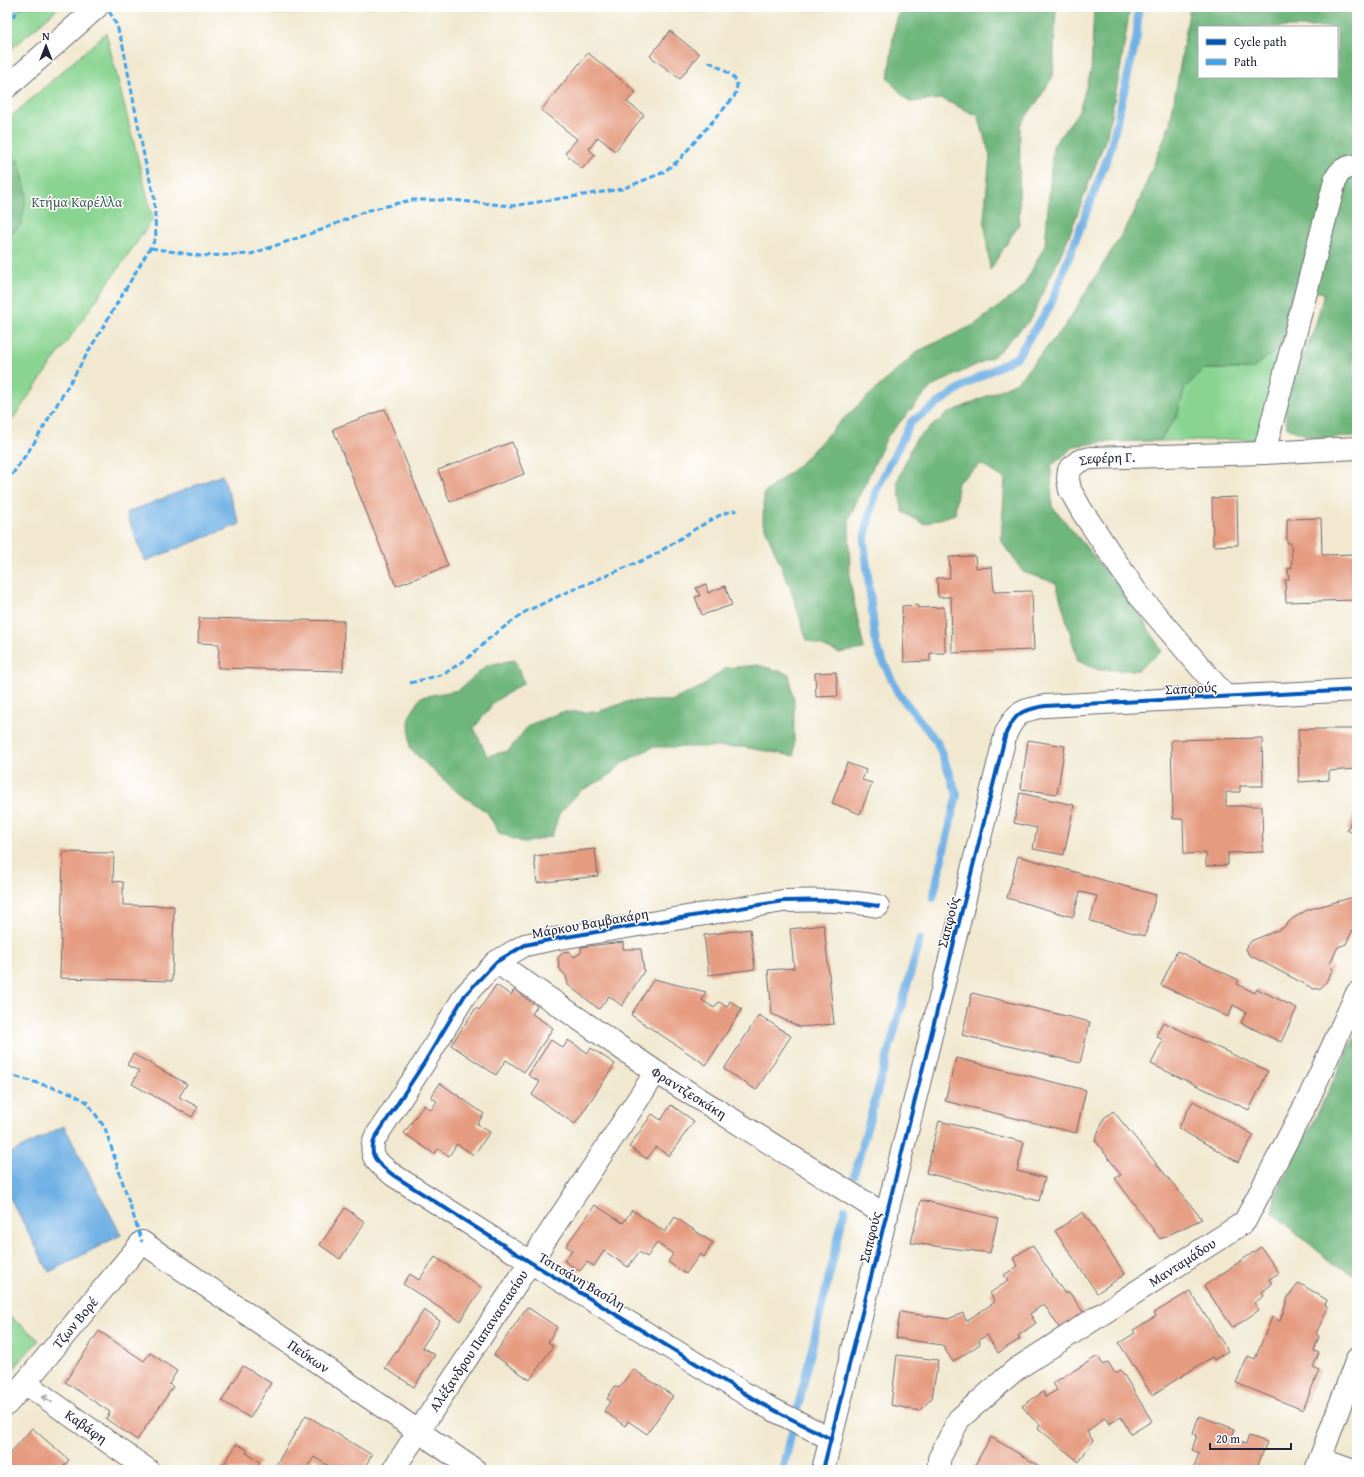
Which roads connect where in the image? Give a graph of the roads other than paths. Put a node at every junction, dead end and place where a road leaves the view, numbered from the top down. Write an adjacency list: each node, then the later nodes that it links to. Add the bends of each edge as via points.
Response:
1 (97, 7): 2 (street)
2 (7, 87)
3 (1357, 166): 5 (street, via 1344,168 1335,181)
4 (1357, 448): 5 (street, Σεφέρη Γ.)
5 (1264, 453): 7 (street, Σεφέρη Γ., via 1091,458 1079,461 1069,470 1070,490 1137,592)
6 (1357, 690): 7 (street, Σαπφούς)
7 (1226, 697): 13 (street, Σαπφούς, via 1045,706 1026,710 1014,718 1006,733)
8 (878, 906): 9 (street, Μάρκου Βαμβακάρη, via 817,900 783,902 525,945)
9 (496, 962): 11 (street, Φραντζεσκάκη); 12 (street, Μάρκου Βαμβακάρη, via 465,995 372,1144 374,1159)
10 (1357, 993): 26 (street, Μανταμάδου, via 1308,1100 1244,1221 1237,1228 1015,1370 960,1419 939,1459)
11 (656, 1072): 13 (street, Φραντζεσκάκη); 15 (street, Αλέξανδρου Παπαναστασίου)
12 (393, 1175): 15 (street, Τσιτσάνη Βασίλη)
13 (887, 1216): 20 (street, Σαπφούς)
14 (142, 1242): 17 (street, Τζων Βορέ); 19 (street, Πεύκων)
15 (530, 1262): 19 (street, Αλέξανδρου Παπαναστασίου); 20 (street, Τσιτσάνη Βασίλη, via 762,1404)
16 (1357, 1359): 21 (street)
17 (25, 1384): 18 (street, Τζων Βορέ); 22 (street, Καβάφη, one-way to 17)
18 (7, 1404)
19 (418, 1431): 23 (street, Αλέξανδρου Παπαναστασίου); 24 (street, Πεύκων)
20 (822, 1435): 25 (street, Σαπφούς)
21 (1318, 1464): 27 (street)
22 (148, 1470)
23 (393, 1470)
24 (475, 1470)
25 (823, 1470)
26 (939, 1470)
27 (1351, 1470)

